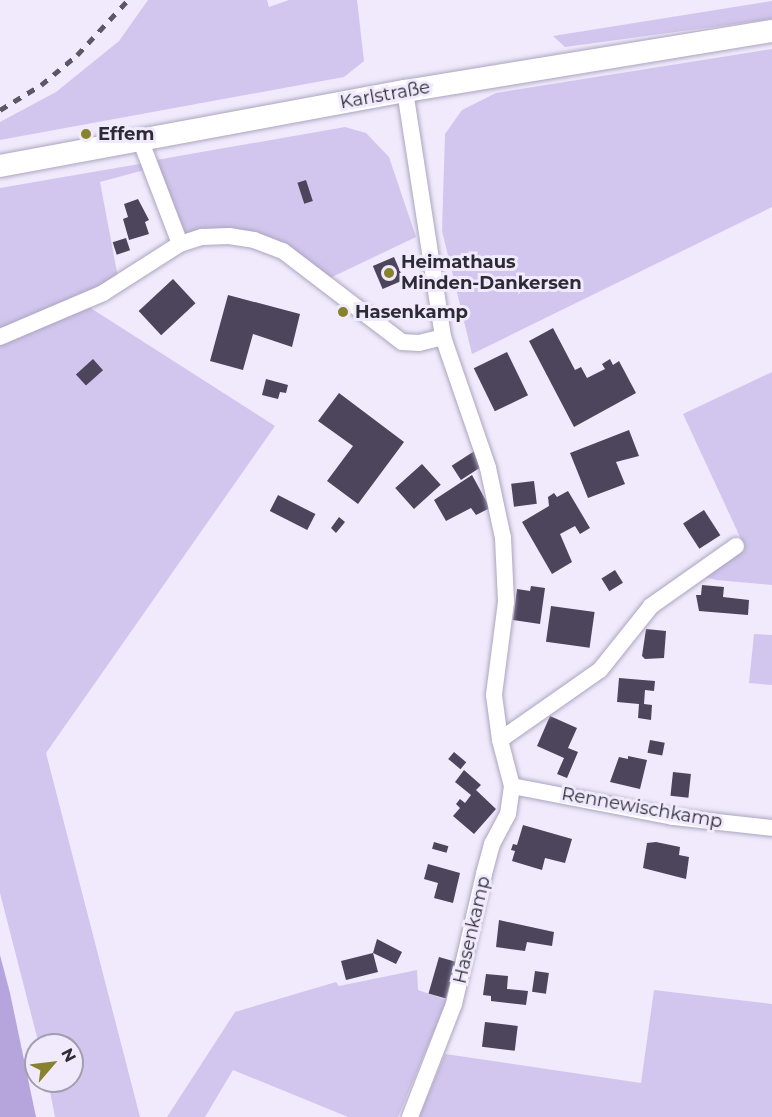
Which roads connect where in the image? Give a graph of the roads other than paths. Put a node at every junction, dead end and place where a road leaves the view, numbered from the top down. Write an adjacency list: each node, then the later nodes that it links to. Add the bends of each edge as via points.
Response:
1 (772, 31): 2 (street, Karlstraße)
2 (405, 91): 3 (street, Karlstraße); 7 (street, Hasenkamp)
3 (141, 139): 4 (street, Karlstraße); 5 (street)
4 (0, 166)
5 (180, 244): 6 (street, via 103,293); 7 (street, via 211,237 254,240 283,251 308,268 402,342)
6 (0, 337)
7 (443, 337): 9 (street, Hasenkamp, via 488,468 503,538 506,602 494,695)
8 (736, 546): 9 (street, via 651,606 600,670)
9 (500, 740): 10 (street, Hasenkamp)
10 (512, 786): 11 (street, Rennewischkamp, via 673,817); 12 (street, Hasenkamp, via 508,814 492,844 484,874 454,1005)
11 (772, 828)
12 (410, 1117)

